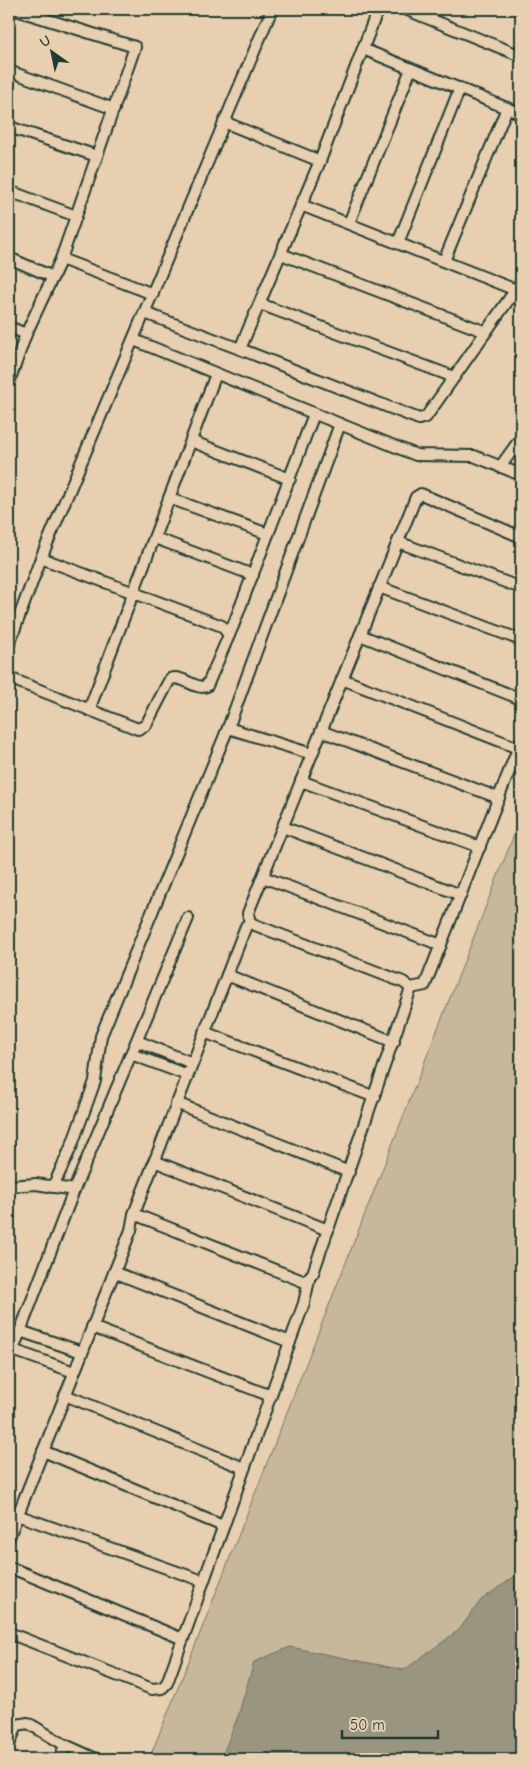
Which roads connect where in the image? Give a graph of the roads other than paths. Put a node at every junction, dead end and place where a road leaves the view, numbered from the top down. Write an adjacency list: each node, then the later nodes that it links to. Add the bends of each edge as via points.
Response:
1 (13, 9): 11 (street, via 135,47)
2 (272, 9): 13 (street)
3 (378, 9): 5 (street)
4 (405, 9): 6 (street)
5 (363, 49): 7 (street); 16 (street)
6 (521, 56)
7 (411, 69): 9 (street); 20 (street)
8 (9, 71): 11 (street)
9 (460, 88): 10 (street); 21 (street)
10 (507, 108): 12 (street); 25 (street)
11 (114, 109): 15 (street)
12 (521, 114)
13 (224, 122): 16 (street); 28 (street)
14 (9, 127): 15 (street)
15 (97, 156): 19 (street)
16 (320, 161): 18 (street)
17 (9, 191): 19 (street)
18 (301, 205): 20 (street); 22 (street)
19 (76, 216): 24 (street)
20 (349, 224): 21 (street)
21 (398, 243): 25 (street)
22 (281, 254): 29 (street); 32 (street)
23 (9, 258): 26 (street)
24 (61, 259): 26 (street); 28 (street)
25 (444, 261): 27 (street)
26 (53, 277): 33 (street)
27 (519, 286): 32 (street)
28 (153, 294): 30 (street)
29 (260, 304): 35 (street); 37 (street)
30 (145, 313): 34 (street); 35 (street)
31 (9, 327): 33 (street)
32 (486, 332): 37 (street)
33 (26, 334): 38 (street)
34 (134, 340): 36 (street); 51 (street)
35 (240, 349): 37 (street, via 418,419 426,417)
36 (216, 374): 39 (street); 42 (street)
37 (454, 377)
38 (9, 382)
39 (314, 414): 40 (street); 45 (street)
40 (340, 424): 43 (street, via 416,455 474,456); 64 (street)
41 (521, 438): 43 (street)
42 (190, 441): 45 (street); 46 (street)
43 (500, 467): 44 (street)
44 (521, 475)
45 (290, 479): 47 (street)
46 (169, 498): 47 (street); 48 (street)
47 (268, 534): 52 (street)
48 (155, 538): 52 (street); 55 (street)
49 (521, 538): 50 (street, via 421,494 416,497)
50 (398, 542): 53 (street); 54 (street)
51 (41, 558): 55 (street); 59 (street)
52 (253, 575): 56 (street)
53 (379, 587): 57 (street); 58 (street)
54 (521, 588)
55 (134, 593): 56 (street, via 222,626); 63 (street)
56 (229, 635): 63 (street, via 207,686 202,688 177,677 170,679 142,729)
57 (360, 635): 61 (street); 62 (street)
58 (521, 640)
59 (9, 644)
60 (9, 678): 63 (street)
61 (342, 679): 65 (street); 66 (street)
62 (521, 699)
63 (89, 710)
64 (228, 728): 67 (street); 90 (street, via 101,1036 95,1081)
65 (322, 731): 67 (street); 69 (street)
66 (520, 744): 69 (street)
67 (312, 754): 68 (street)
68 (301, 781): 70 (street); 71 (street)
69 (499, 798): 71 (street)
70 (283, 827): 72 (street); 73 (street)
71 (480, 847): 73 (street)
72 (263, 877): 75 (street, via 248,913); 76 (street)
73 (461, 895): 76 (street)
74 (188, 918): 80 (street)
75 (250, 923): 77 (street); 78 (street, via 403,982)
76 (441, 945): 78 (street, via 425,985)
77 (226, 975): 79 (street); 81 (street)
78 (411, 988): 81 (street)
79 (204, 1032): 83 (street); 85 (street)
80 (136, 1041): 82 (street); 83 (street)
81 (394, 1042): 85 (street)
82 (131, 1054): 84 (street); 91 (street)
83 (192, 1062): 84 (street)
84 (187, 1075): 86 (street)
85 (375, 1097): 88 (street)
86 (176, 1103): 87 (street); 88 (street)
87 (154, 1161): 92 (street); 93 (street)
88 (349, 1172): 93 (street)
89 (9, 1186): 90 (street, via 36,1184)
90 (53, 1187): 91 (street)
91 (74, 1190): 97 (street)
92 (134, 1214): 94 (street); 95 (street, via 299,1280)
93 (328, 1230): 95 (street)
94 (114, 1272): 96 (street); 98 (street)
95 (308, 1280): 98 (street, via 304,1303)
96 (92, 1327): 99 (street); 102 (street)
97 (20, 1331): 99 (street); 100 (street, via 13,1350)
98 (290, 1342): 102 (street)
99 (82, 1352): 100 (street)
100 (74, 1372): 101 (street)
101 (65, 1395): 103 (street); 104 (street)
102 (271, 1396): 104 (street)
103 (43, 1451): 105 (street); 106 (street)
104 (244, 1468): 106 (street)
105 (17, 1515): 107 (street); 109 (street)
106 (223, 1526): 109 (street)
107 (9, 1537)
108 (9, 1567): 111 (street)
109 (203, 1581): 111 (street)
110 (9, 1633): 111 (street, via 152,1689 162,1688 166,1682)
111 (182, 1639)
112 (9, 1745): 113 (street, via 16,1725 28,1723)
113 (65, 1745): 114 (street); 115 (street)
114 (60, 1759)
115 (96, 1759)

